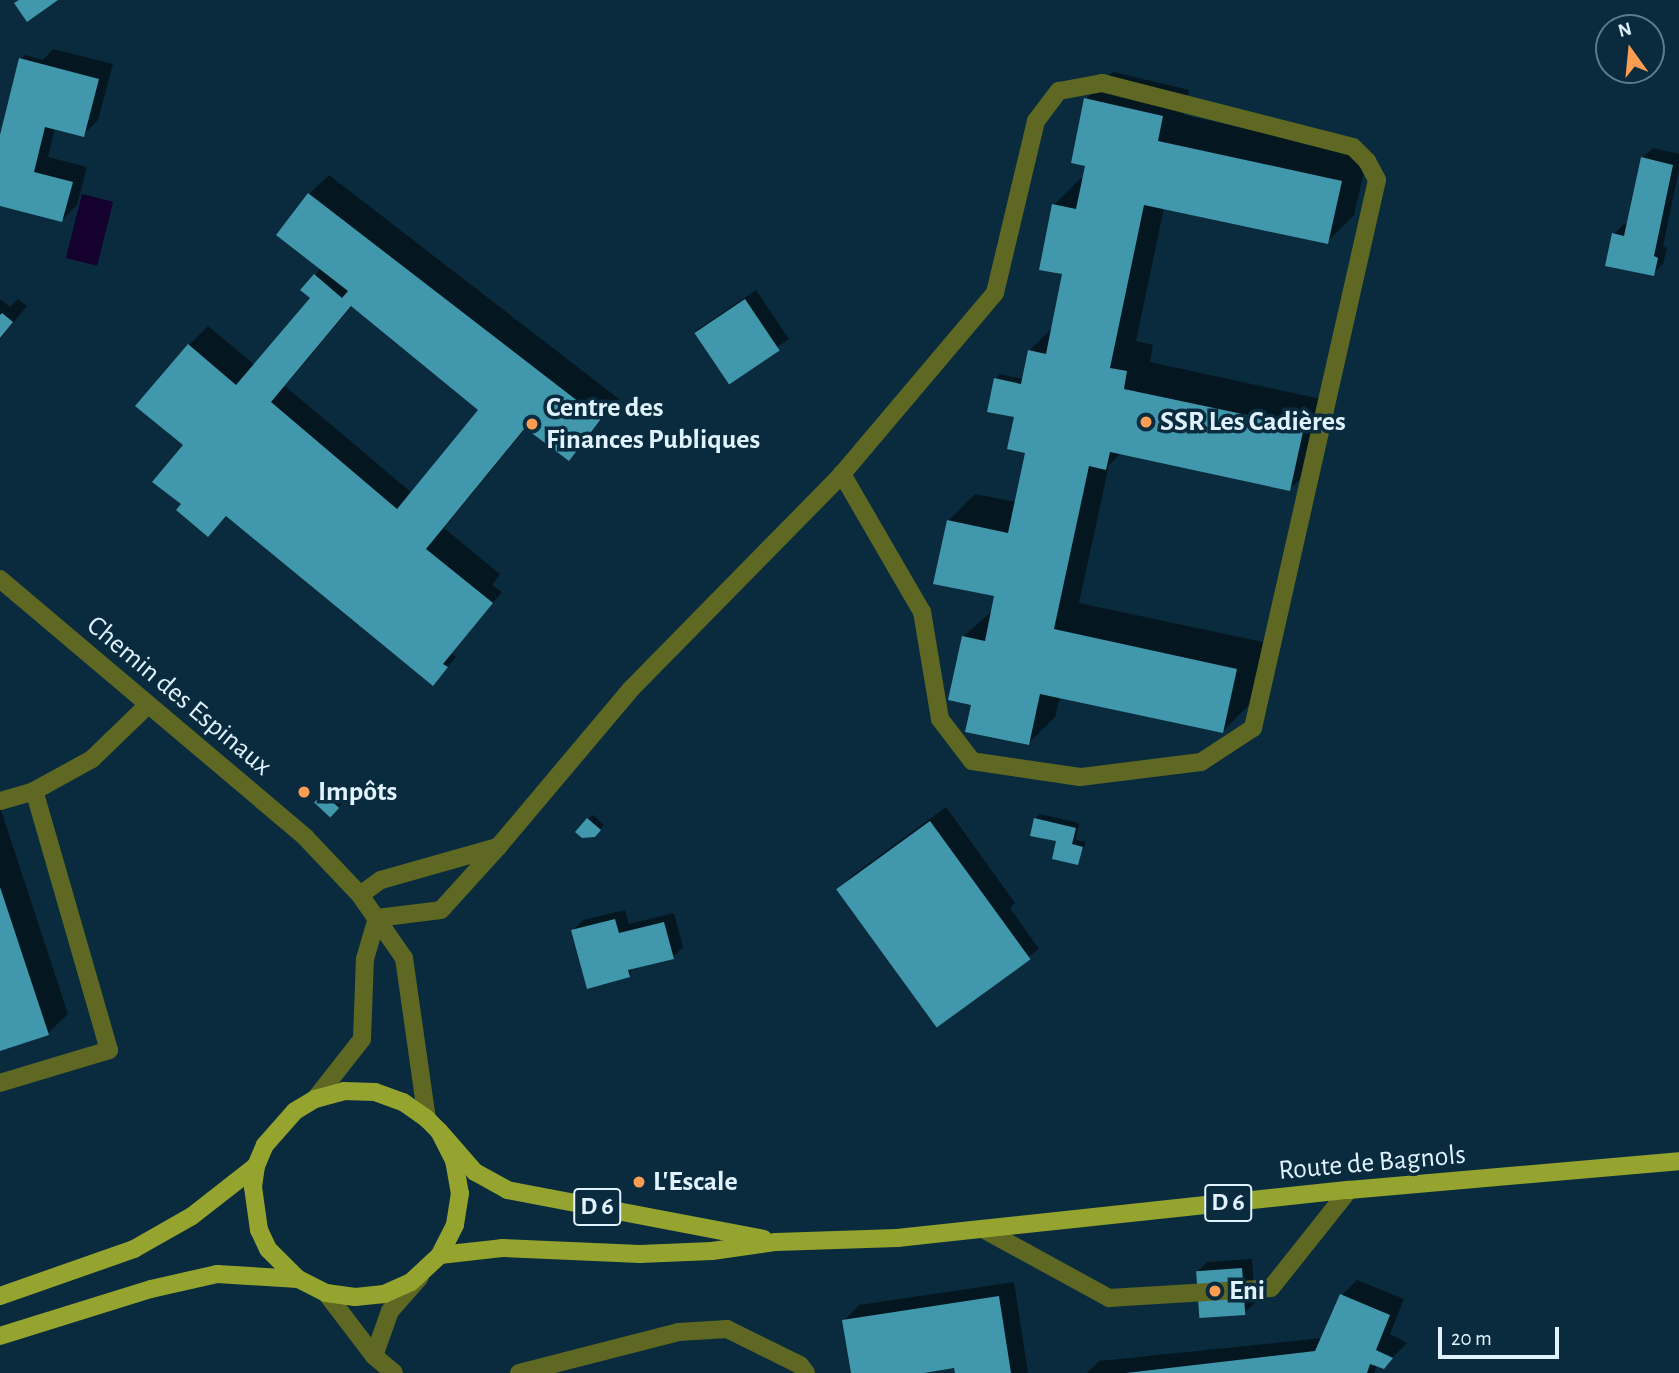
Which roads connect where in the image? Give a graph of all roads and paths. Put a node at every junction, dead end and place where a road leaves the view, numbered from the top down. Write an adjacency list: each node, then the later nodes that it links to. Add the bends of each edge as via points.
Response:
1 (842, 474): 1 (street, via 922,612 940,719 972,761 1080,777 1201,762 1253,728 1377,180 1367,162 1353,147 1102,83 1059,91 1036,121 995,293); 6 (street, via 632,688)
2 (0, 579): 3 (street, Chemin des Espinaux)
3 (148, 705): 4 (street, via 92,758); 7 (street, Chemin des Espinaux, via 306,838)
4 (34, 791): 5 (street); 9 (street, via 109,1050)
5 (0, 801)
6 (498, 847): 7 (street, via 381,880); 8 (street, via 441,910)
7 (360, 895): 8 (street, Chemin des Espinaux)
8 (377, 918): 10 (street, via 365,959 362,1039); 11 (street, Chemin des Espinaux, via 404,958)
9 (0, 1083)
10 (315, 1099): 11 (main road, via 344,1091 374,1092 403,1102); 13 (main road, via 278,1126)
11 (433, 1125): 16 (main road, D 6, via 475,1172 507,1190); 17 (main road, via 454,1160 460,1193 455,1225)
12 (1679, 1161): 14 (main road, Route de Bagnols / D 6)
13 (256, 1166): 18 (main road, via 253,1198 259,1230 281,1266); 20 (main road, via 192,1216 134,1249)
14 (1349, 1191): 15 (main road, Route de Bagnols / D 6); 15 (street, via 1270,1288 1109,1298)
15 (983, 1230): 16 (main road, Route de Bagnols / D 6)
16 (776, 1242): 17 (main road, D 6, via 640,1254 502,1248)
17 (436, 1259): 19 (main road, via 411,1282 384,1294); 22 (street, via 390,1311)
18 (298, 1279): 19 (main road); 21 (main road, via 217,1275 151,1289)
19 (326, 1293): 22 (street)
20 (0, 1296)
21 (0, 1336)
22 (374, 1364): 23 (street)
23 (394, 1373)
24 (519, 1373): 25 (street, via 679,1332 727,1329 800,1365)
25 (806, 1373)

